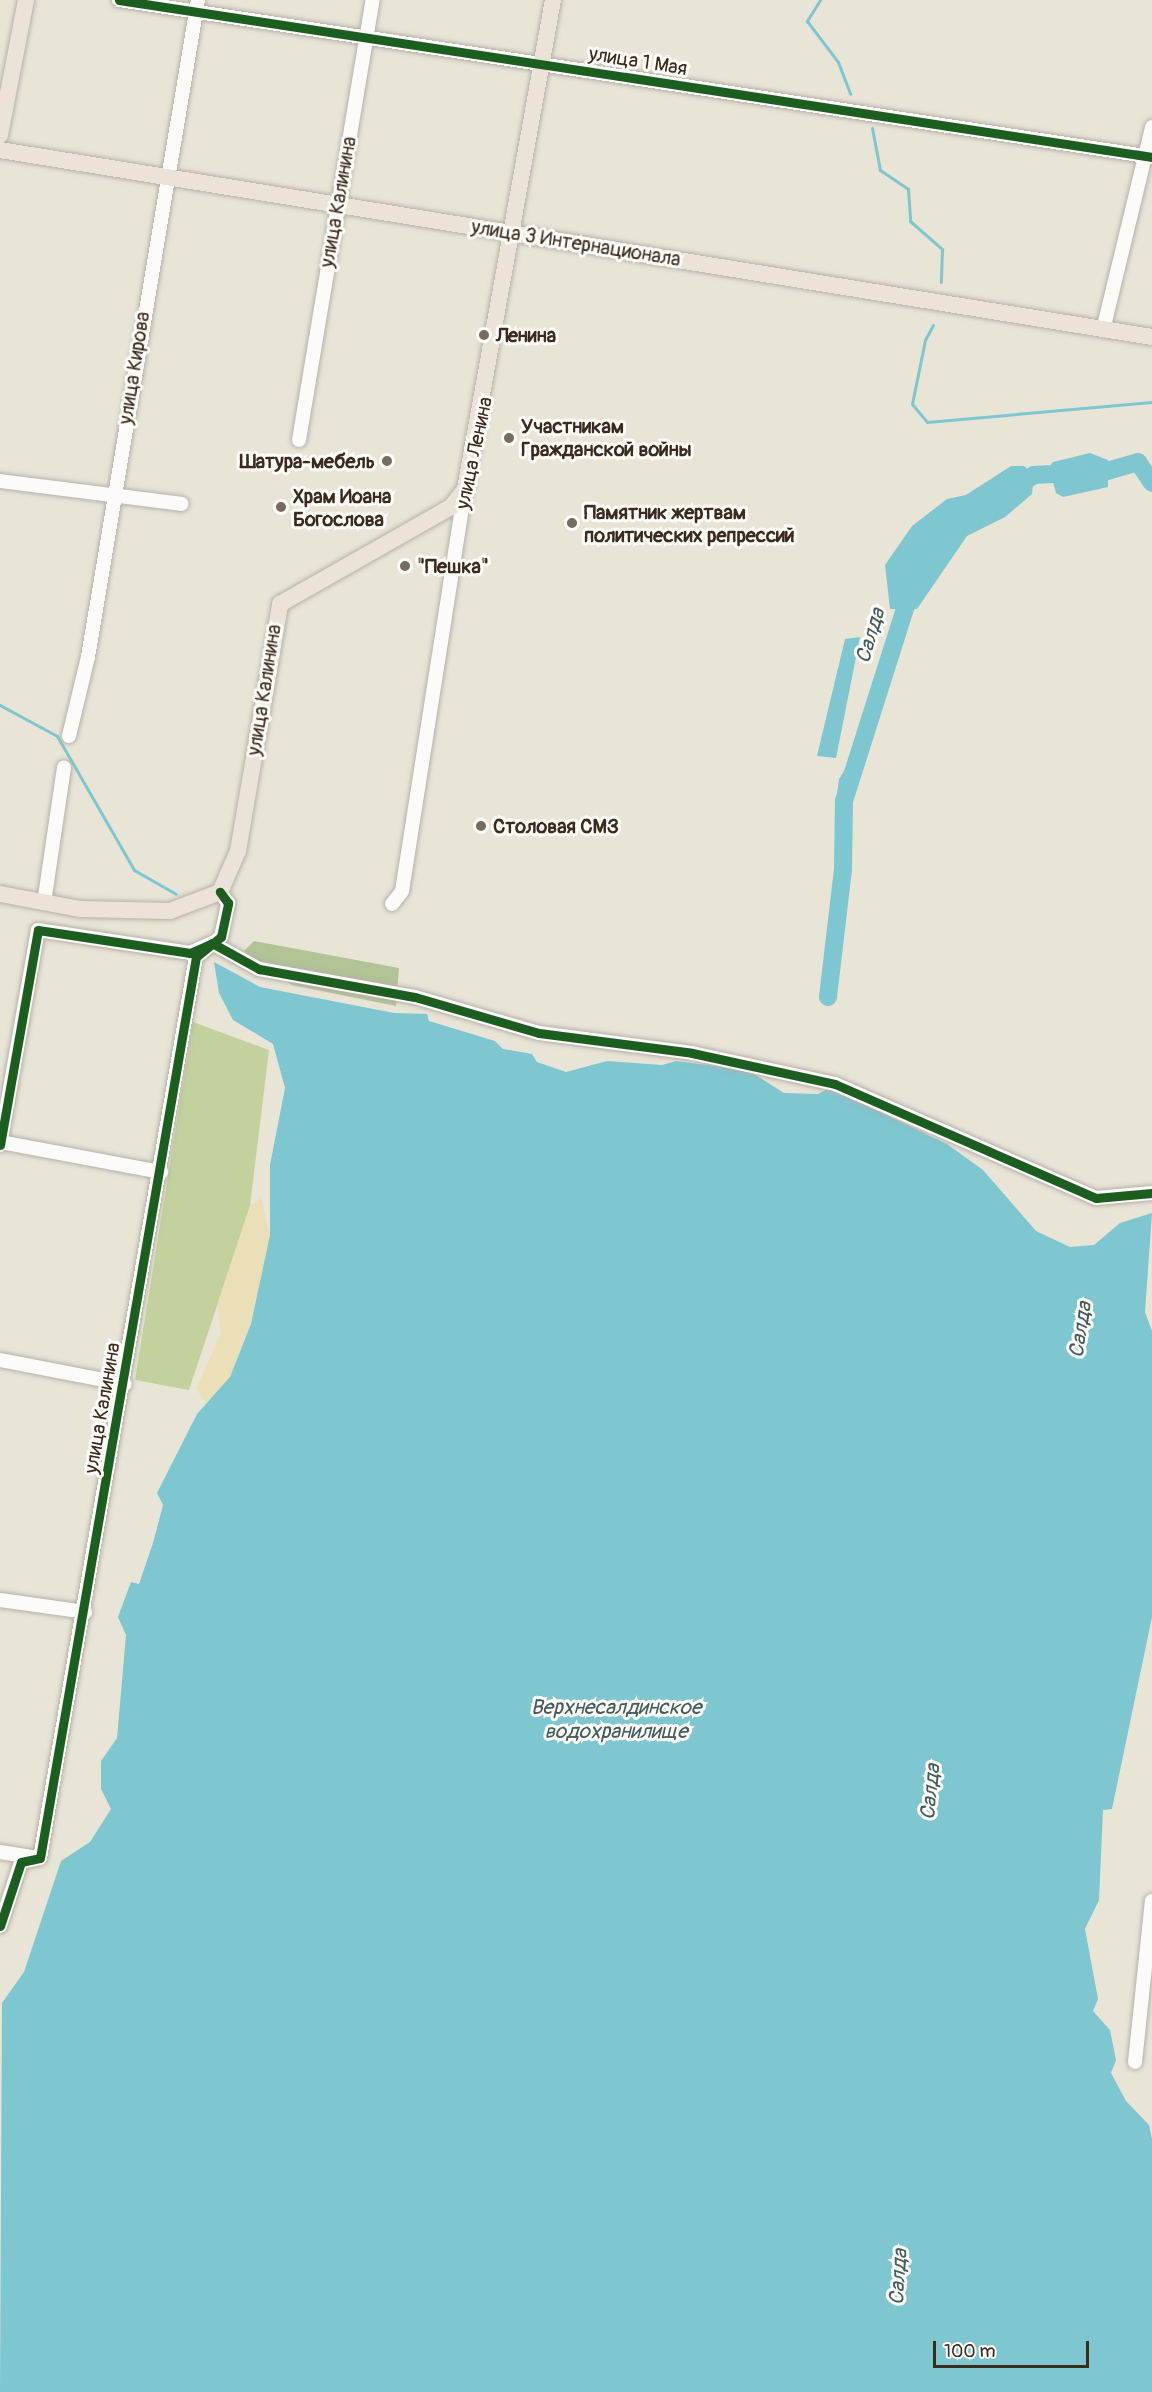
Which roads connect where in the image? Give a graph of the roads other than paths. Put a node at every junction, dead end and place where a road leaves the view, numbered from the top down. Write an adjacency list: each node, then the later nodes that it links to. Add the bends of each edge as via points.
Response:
1 (26, 0): 9 (main road)
2 (119, 0): 5 (street, улица 1 Мая)
3 (373, 0): 6 (street, улица Калинина)
4 (553, 0): 7 (main road, улица Ленина)
5 (197, 7): 6 (street, улица 1 Мая); 12 (street, улица Кирова)
6 (367, 39): 7 (street, улица 1 Мая); 13 (street, улица Калинина)
7 (544, 64): 11 (street, улица 1 Мая); 14 (main road, улица Ленина)
8 (1152, 127): 11 (street)
9 (0, 135)
10 (0, 150): 12 (main road, улица 3 Интернационала)
11 (1149, 156): 15 (street)
12 (167, 173): 13 (main road, улица 3 Интернационала); 20 (street, улица Кирова)
13 (338, 204): 14 (main road, улица 3 Интернационала); 17 (street, улица Калинина)
14 (513, 232): 15 (main road, улица 3 Интернационала); 19 (main road, улица Ленина)
15 (1103, 330): 16 (main road, улица 3 Интернационала)
16 (1152, 337)
17 (299, 440)
18 (0, 481): 20 (street)
19 (465, 489): 24 (main road, улица Калинина, via 451,507 280,604 238,851); 27 (street, улица Ленина, via 402,891)
20 (115, 498): 21 (street); 22 (street, улица Кирова)
21 (182, 504)
22 (69, 736)
23 (64, 767): 26 (street)
24 (220, 892): 26 (main road, via 170,911); 28 (street, улица Калинина, via 228,903 221,937)
25 (0, 894): 26 (main road)
26 (44, 903)
27 (392, 904)
28 (212, 943): 29 (street, via 190,953 38,930); 30 (street, улица Калинина, via 196,957); 31 (street, via 259,969 415,997 539,1033 692,1053 836,1084 1096,1198)
29 (0, 1143): 30 (street)
30 (161, 1172): 33 (street, улица Калинина)
31 (1152, 1193)
32 (0, 1360): 33 (street)
33 (125, 1384): 35 (street, улица Калинина)
34 (0, 1600): 35 (street)
35 (85, 1612): 37 (street, улица Калинина)
36 (0, 1852): 37 (street)
37 (40, 1858): 39 (street, via 21,1863)
38 (1152, 1901): 40 (street)
39 (0, 1926)
40 (1151, 1932): 41 (street)
41 (1135, 2062)

